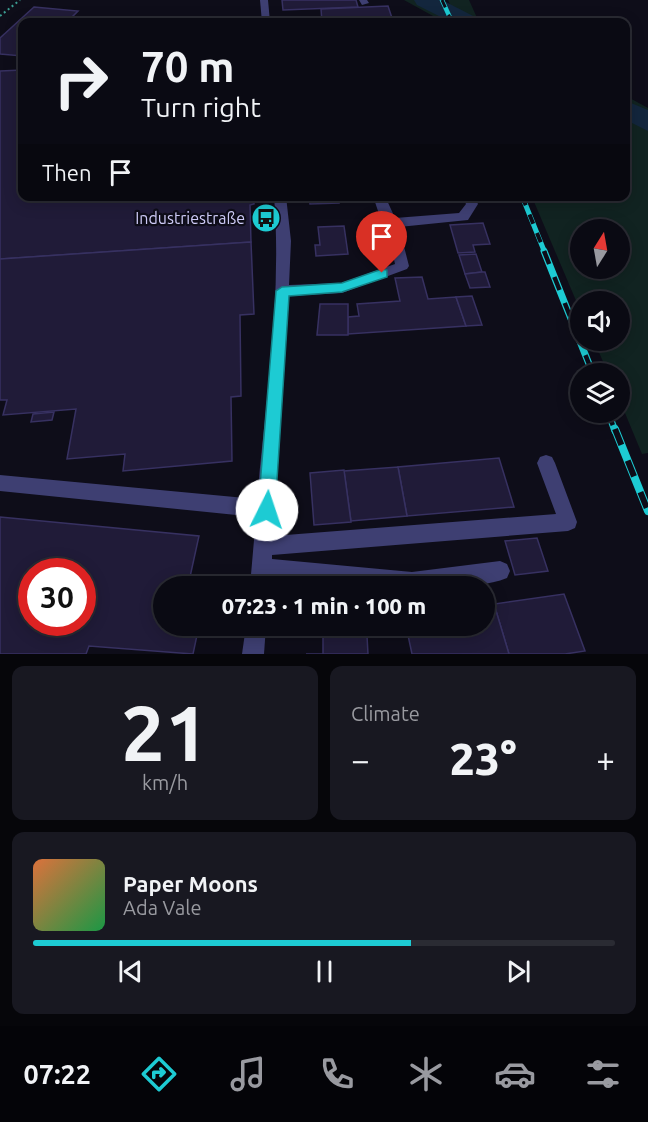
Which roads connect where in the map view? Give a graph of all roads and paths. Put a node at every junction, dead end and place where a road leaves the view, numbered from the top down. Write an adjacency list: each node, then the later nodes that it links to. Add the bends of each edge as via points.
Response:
1 (20, 0): 3 (path)
2 (264, 0): 4 (street)
3 (0, 16)
4 (266, 18)
5 (280, 201): 9 (street)
6 (381, 201): 8 (street)
7 (470, 201): 8 (street, via 463,217)
8 (392, 223): 9 (street, via 402,266 342,288)
9 (282, 291): 12 (street)
10 (546, 464): 13 (street, via 568,522)
11 (0, 483): 12 (street)
12 (267, 510): 13 (street)
13 (263, 546): 15 (street)
14 (500, 572): 16 (street)
15 (260, 576)
16 (465, 576)
17 (255, 636): 18 (street)
18 (253, 654)

